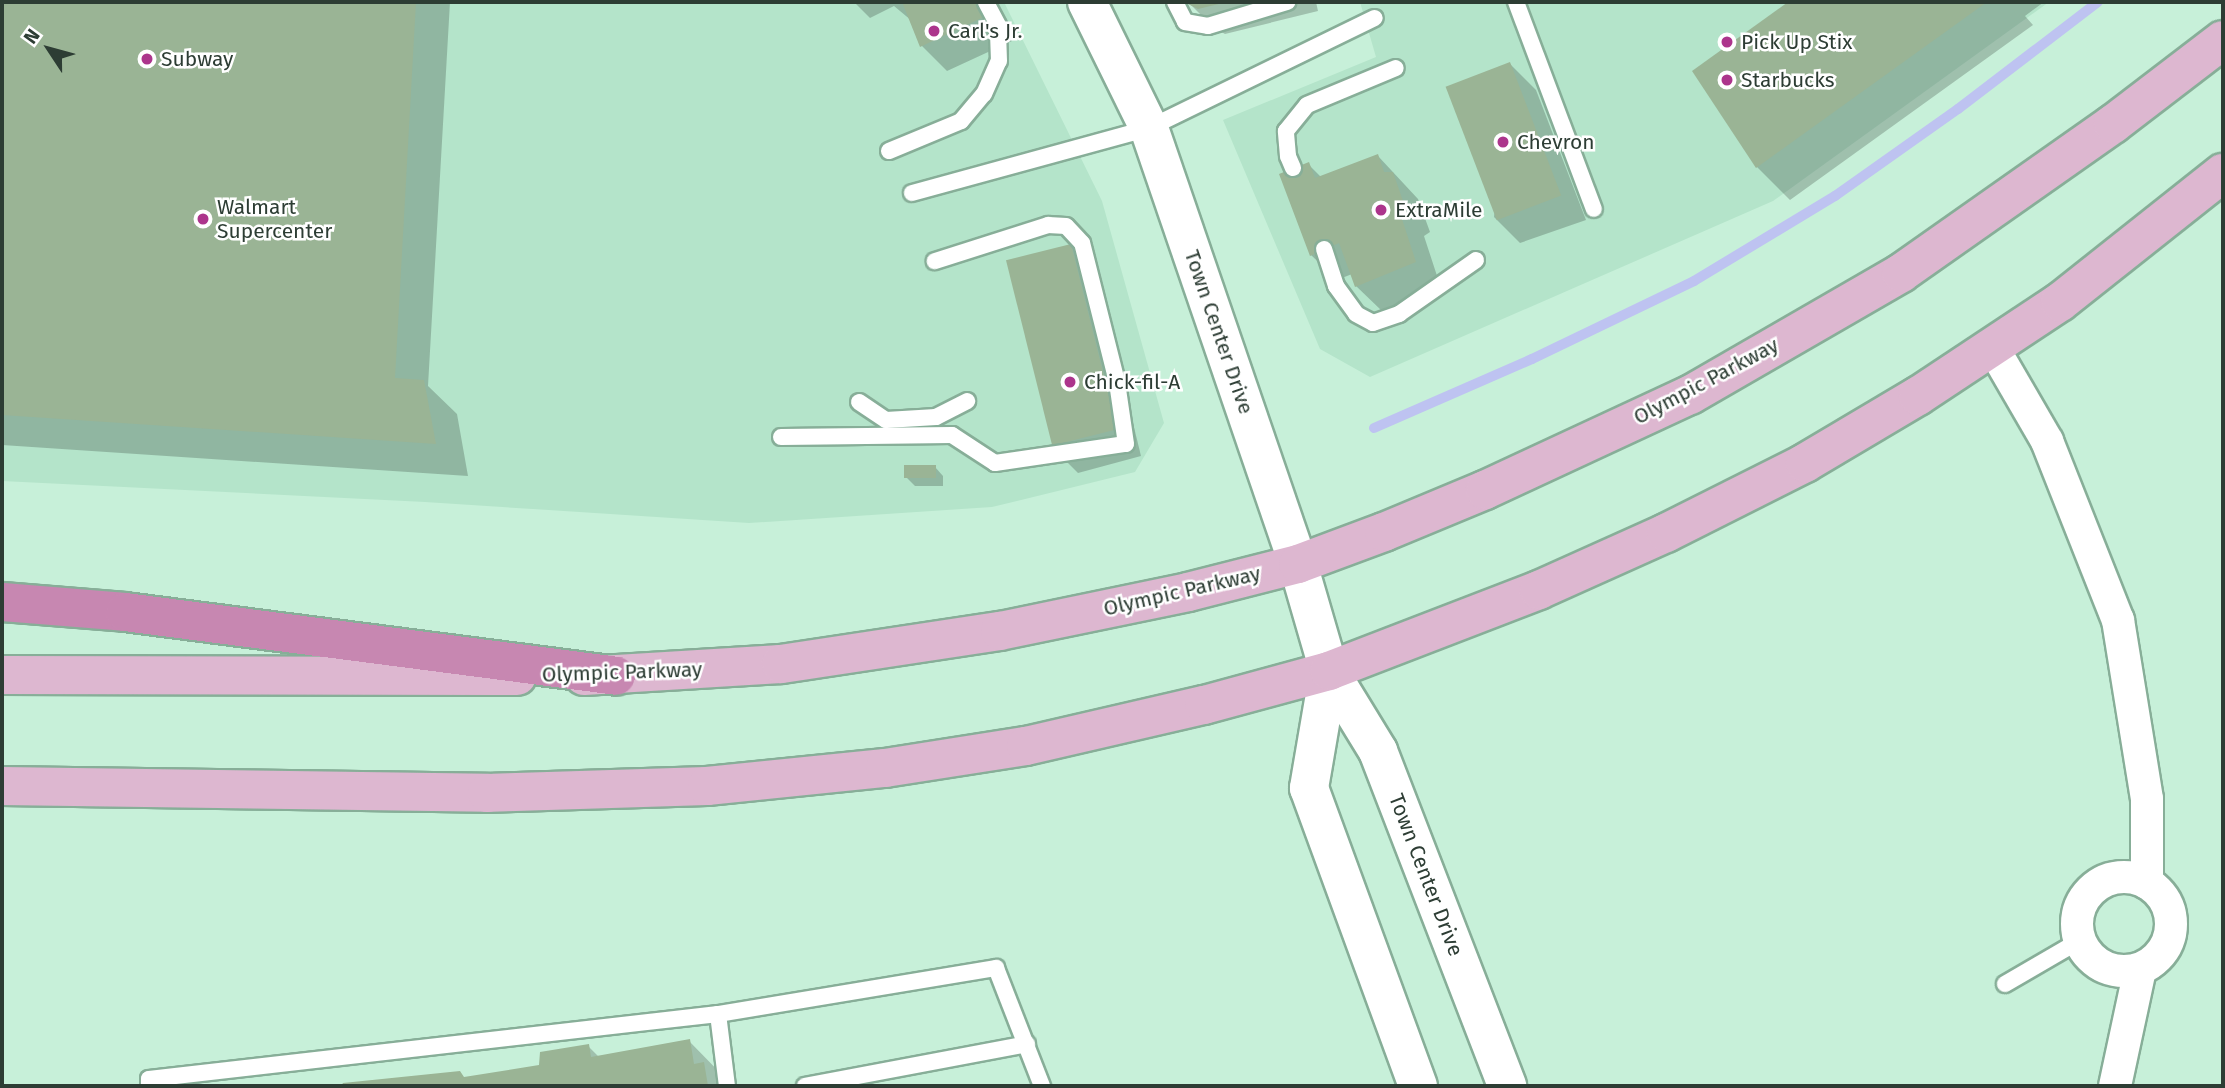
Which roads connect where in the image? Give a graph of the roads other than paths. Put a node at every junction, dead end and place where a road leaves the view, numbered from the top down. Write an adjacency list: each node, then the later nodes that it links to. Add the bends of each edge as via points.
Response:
1 (986, 2): 10 (lane, via 998,25 999,61 984,94 961,121)
2 (1087, 2): 9 (street, Town Center Drive)
3 (1175, 2): 4 (lane, via 1185,22 1208,26)
4 (1287, 2)
5 (1516, 2): 14 (lane)
6 (1375, 18): 9 (lane)
7 (2223, 40): 22 (main road, Olympic Parkway, via 2113,124 1901,272 1690,395 1485,490)
8 (1396, 68): 11 (lane, via 1307,105 1286,131)
9 (1149, 128): 13 (lane); 22 (street, Town Center Drive)
10 (889, 151)
11 (1293, 168)
12 (2223, 173): 18 (main road, via 2060,302)
13 (912, 193)
14 (1594, 209)
15 (1324, 249): 16 (lane, via 1336,286 1356,314 1373,324 1399,314)
16 (1476, 260)
17 (935, 261): 21 (lane, via 1048,225 1066,226 1082,243 1117,382 1126,444 995,463 952,435)
18 (1993, 346): 24 (main road, via 1805,463 1665,533 1539,590); 28 (street, via 2047,440 2118,620 2147,799)
19 (967, 401): 20 (lane, via 936,417 887,420)
20 (859, 402)
21 (781, 437)
22 (1298, 564): 24 (street, Town Center Drive); 26 (main road, Olympic Parkway, via 1000,631 781,664)
23 (2, 602): 26 (highway, via 125,612)
24 (1329, 671): 27 (main road, via 1026,746 886,768 706,786 487,793); 38 (street, Town Center Drive, via 1309,788); 39 (street, Town Center Drive, via 1378,751)
25 (2, 676): 26 (main road, Olympic Parkway)
26 (616, 676)
27 (2, 786)
28 (2147, 883): 29 (street, via 2125,876 2095,886 2078,911); 30 (street, via 2166,900 2172,916 2171,933 2155,961)
29 (2079, 941): 30 (street, via 2092,958 2110,970); 31 (lane)
30 (2140, 969): 40 (street)
31 (2005, 984)
32 (718, 1014): 33 (lane, via 996,968); 34 (lane, via 149,1079); 35 (lane)
33 (1027, 1044): 36 (lane); 37 (lane)
34 (149, 1086)
35 (727, 1086)
36 (805, 1086)
37 (1042, 1086)
38 (1418, 1086)
39 (1507, 1086)
40 (2115, 1086)

